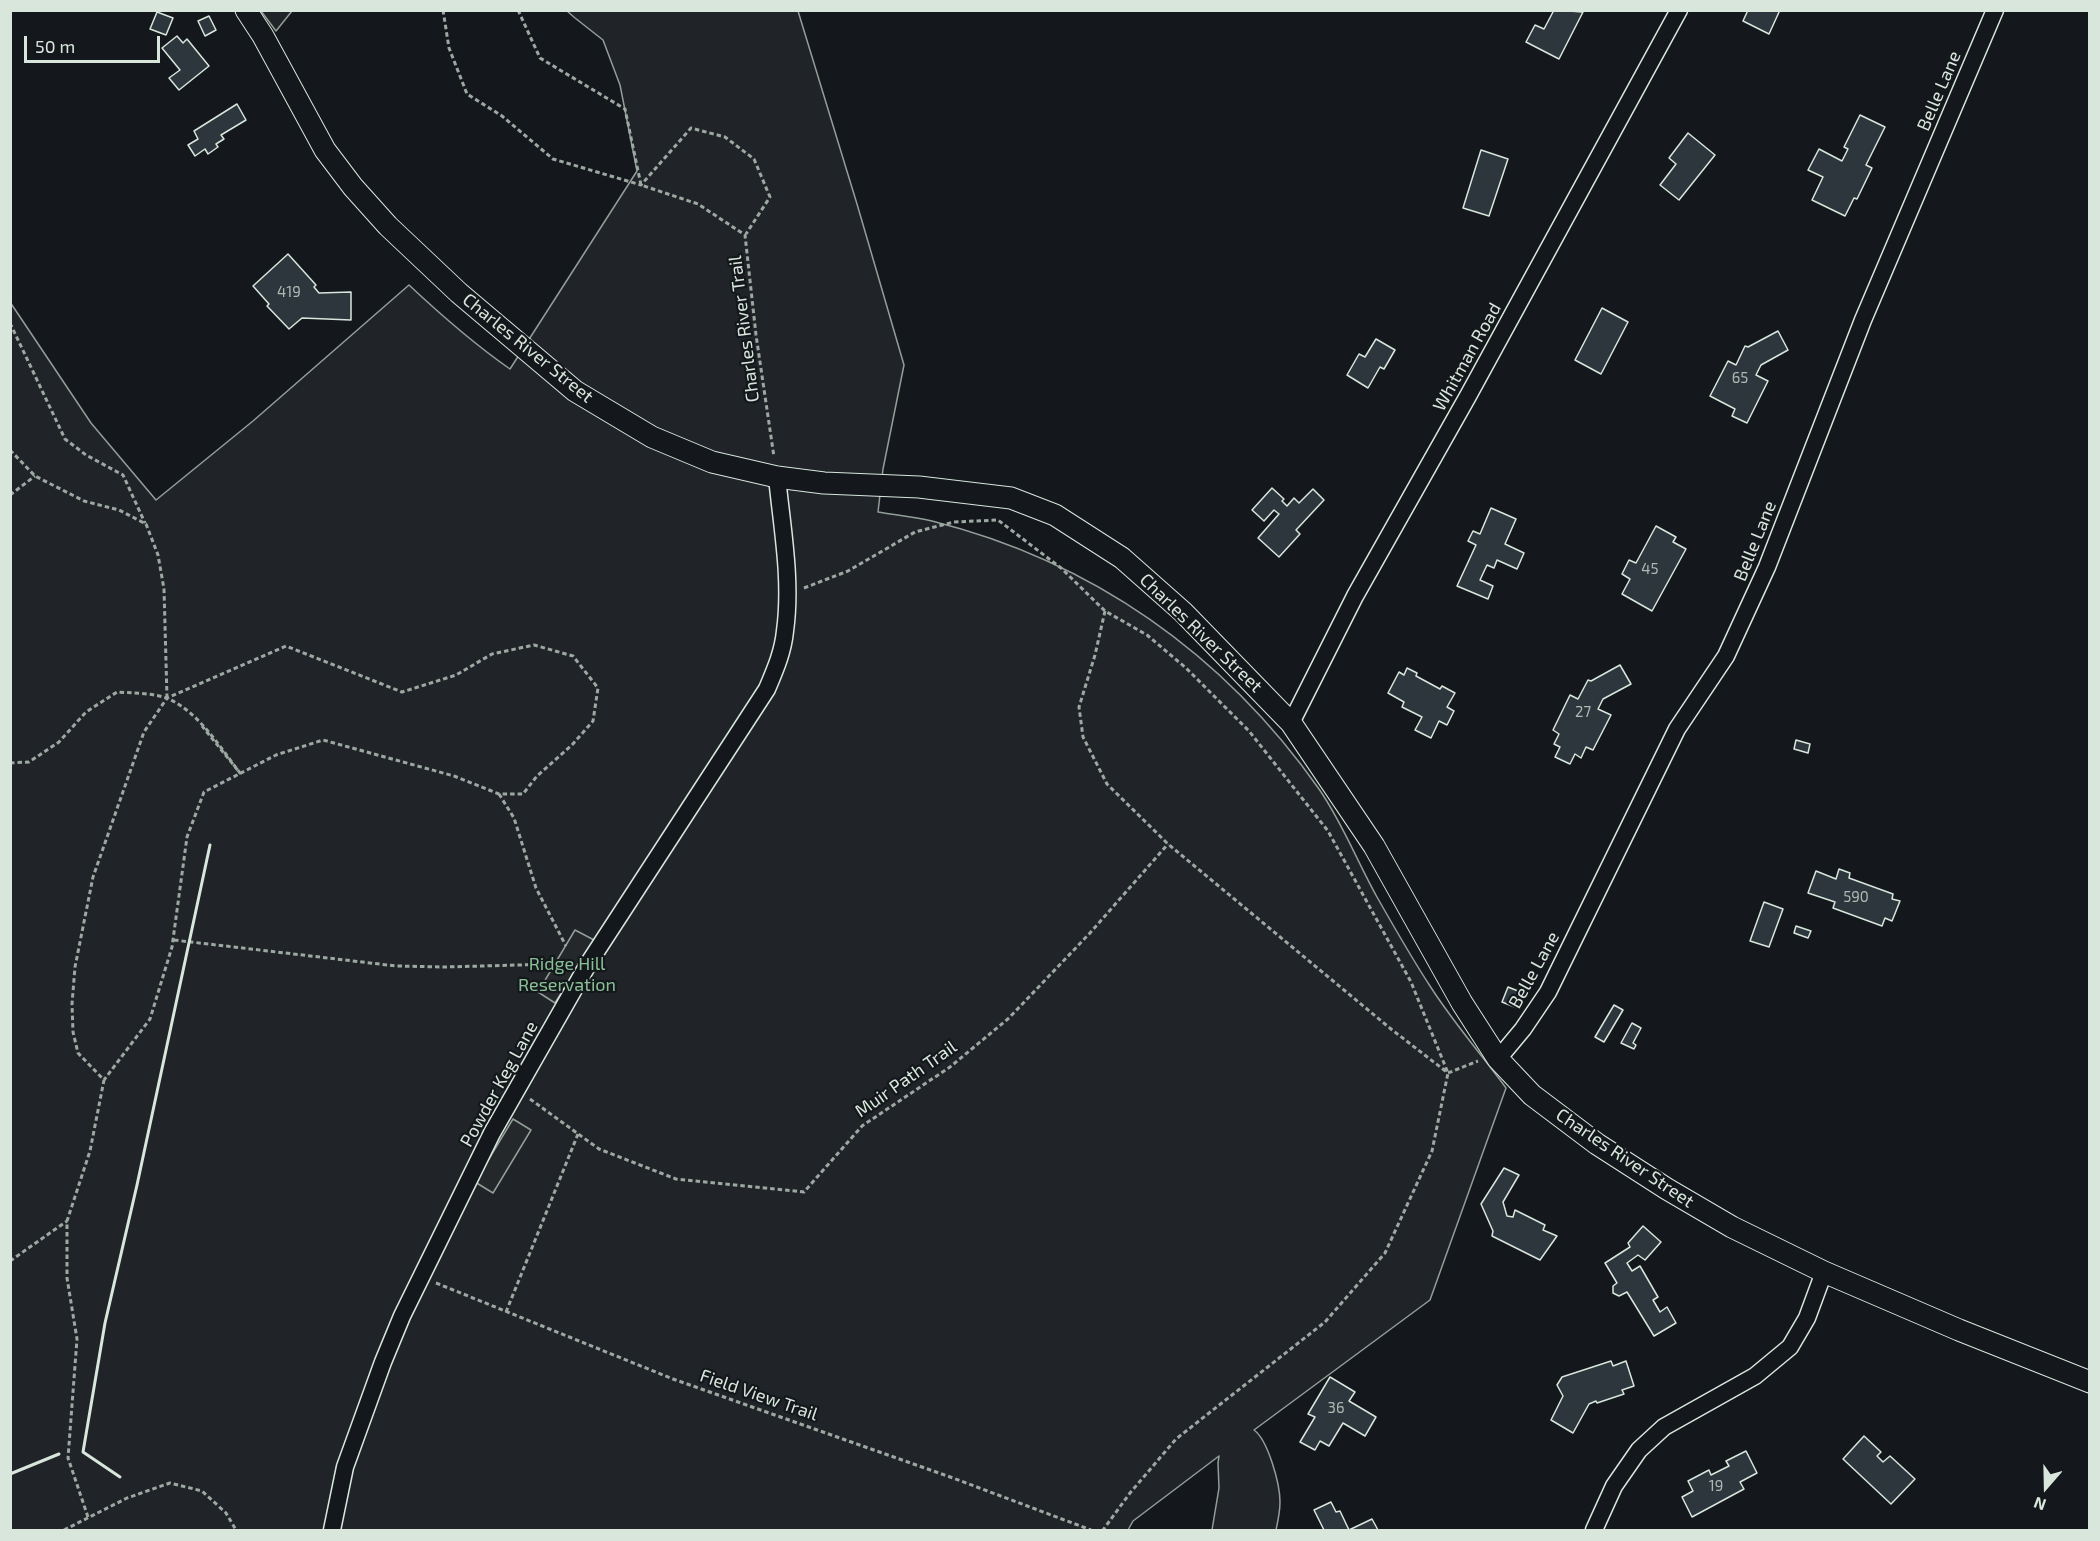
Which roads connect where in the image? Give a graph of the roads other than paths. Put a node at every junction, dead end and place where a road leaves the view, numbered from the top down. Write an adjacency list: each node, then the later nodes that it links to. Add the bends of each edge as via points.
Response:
1 (246, 10): 4 (street, Charles River Street, via 325,150 388,226 459,293 575,390 652,437 712,462)
2 (1679, 10): 5 (street, Whitman Road, via 1355,596)
3 (1995, 10): 6 (street, Belle Lane, via 1863,320 1767,567 1726,656 1677,729 1548,992)
4 (777, 477): 5 (street, Charles River Street, via 951,489 1011,498 1055,515 1122,558 1183,612); 9 (street, Powder Keg Lane, via 788,594 785,633 767,689 590,961 492,1133 383,1362 345,1467)
5 (1291, 723): 6 (street, Charles River Street, via 1374,846 1462,1003)
6 (1499, 1060): 7 (street, Charles River Street, via 1533,1095 1597,1144 1732,1227)
7 (1824, 1272): 8 (street, Charles River Street); 10 (street, via 1807,1318 1790,1347 1755,1376 1664,1427 1639,1450 1614,1486)
8 (2090, 1382)
9 (332, 1530)
10 (1594, 1530)

